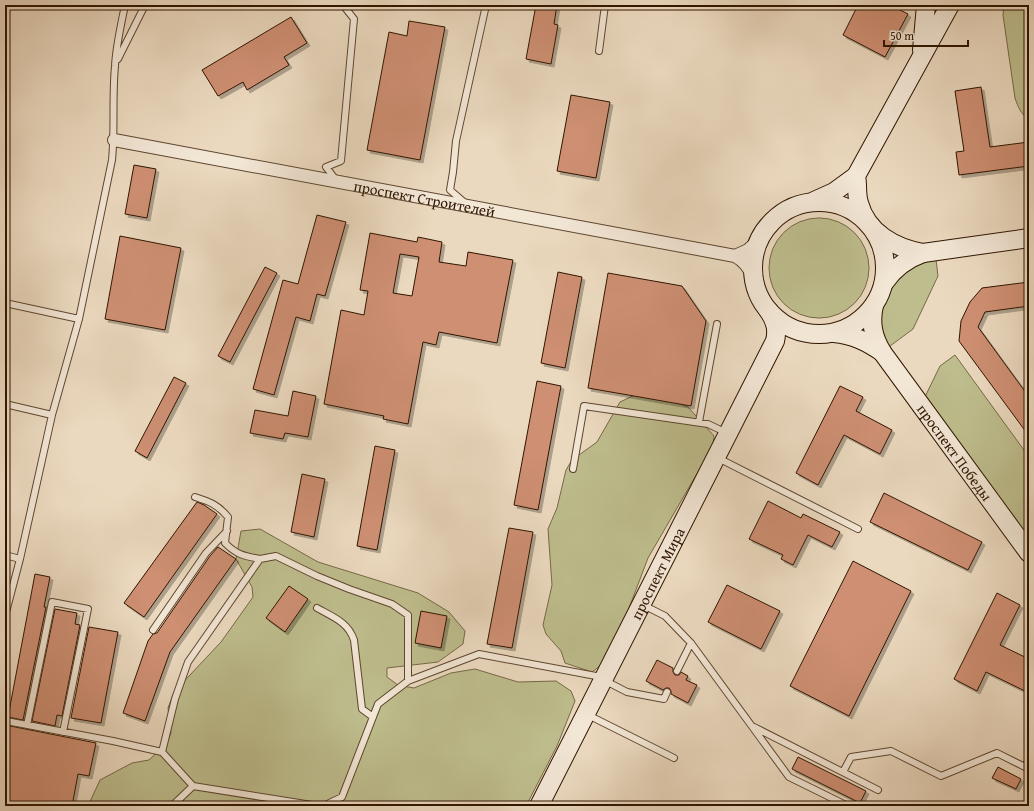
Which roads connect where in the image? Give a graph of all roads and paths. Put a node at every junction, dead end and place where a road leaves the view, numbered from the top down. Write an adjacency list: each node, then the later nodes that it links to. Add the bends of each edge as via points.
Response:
1 (124, 5): 12 (lane)
2 (145, 5): 12 (lane)
3 (343, 5): 9 (lane)
4 (351, 5): 9 (lane)
5 (486, 5): 17 (lane, via 456,141 450,190)
6 (605, 5): 10 (lane)
7 (926, 5): 11 (street)
8 (950, 5): 11 (street)
9 (348, 11): 15 (lane, via 354,19 341,161 326,167)
10 (599, 51)
11 (921, 56): 14 (street)
12 (115, 66): 13 (lane)
13 (114, 140): 15 (street, проспект Строителей); 28 (lane)
14 (856, 176): 16 (street, via 829,194); 18 (street, via 858,203)
15 (337, 182): 17 (street, проспект Строителей)
16 (803, 203): 18 (street, via 816,201 840,205 861,216); 20 (street, via 786,210 771,221)
17 (469, 206): 22 (street, проспект Строителей)
18 (870, 225): 21 (street, via 896,245); 24 (street, via 877,235 885,259)
19 (1029, 238): 21 (street)
20 (758, 241): 22 (street, via 748,250); 23 (street, via 752,265)
21 (923, 253): 24 (street, via 901,263)
22 (735, 256): 23 (street, via 747,265)
23 (753, 277): 27 (street, via 756,289)
24 (884, 283): 26 (street)
25 (5, 303): 28 (lane)
26 (874, 305): 31 (street, via 857,323); 33 (street, via 872,327)
27 (768, 310): 30 (street, via 776,319); 32 (street, via 775,322)
28 (79, 319): 35 (lane)
29 (717, 324): 36 (lane)
30 (798, 331): 31 (street, via 810,334); 32 (street, via 782,334)
31 (834, 333): 33 (street, via 853,336)
32 (775, 341): 37 (street, проспект Мира)
33 (882, 352): 43 (street, проспект Победы)
34 (5, 404): 35 (lane)
35 (52, 415): 45 (lane)
36 (699, 422): 37 (lane); 39 (lane, via 584,406)
37 (728, 434): 38 (street, проспект Мира)
38 (716, 457): 41 (lane); 47 (street, проспект Мира)
39 (573, 468)
40 (195, 497): 42 (lane, via 222,509 228,517)
41 (858, 529)
42 (227, 531): 46 (lane, via 225,543 232,550); 50 (lane, via 206,553)
43 (1029, 553)
44 (5, 555): 45 (lane)
45 (20, 559): 49 (lane)
46 (260, 559): 54 (lane, via 276,556 317,576 392,604 408,616); 62 (lane, via 188,662 175,699)
47 (642, 604): 51 (lane, via 665,616); 53 (street, проспект Мира)
48 (317, 608): 57 (lane, via 343,623 351,632 362,709)
49 (5, 616)
50 (153, 630)
51 (691, 642): 52 (lane); 60 (lane)
52 (677, 670)
53 (603, 680): 54 (lane, via 596,676 479,654); 55 (lane, via 627,692 664,699); 56 (street, проспект Мира)
54 (408, 681): 57 (lane, via 378,704)
55 (667, 692)
56 (586, 714): 63 (lane); 72 (street, проспект Мира)
57 (373, 717): 71 (lane, via 342,797)
58 (6, 722): 59 (lane)
59 (27, 725): 61 (lane); 61 (lane, via 52,602 88,609)
60 (752, 726): 66 (lane); 73 (lane, via 789,777)
61 (63, 732): 62 (lane)
62 (162, 752): 67 (lane)
63 (674, 758)
64 (1029, 759): 65 (lane)
65 (1027, 768): 66 (lane, via 997,753 941,776 891,751 851,757)
66 (843, 772): 68 (lane)
67 (193, 786): 69 (lane); 70 (lane)
68 (878, 790)
69 (172, 806)
70 (318, 806)
71 (324, 806)
72 (539, 806)
73 (848, 806)

